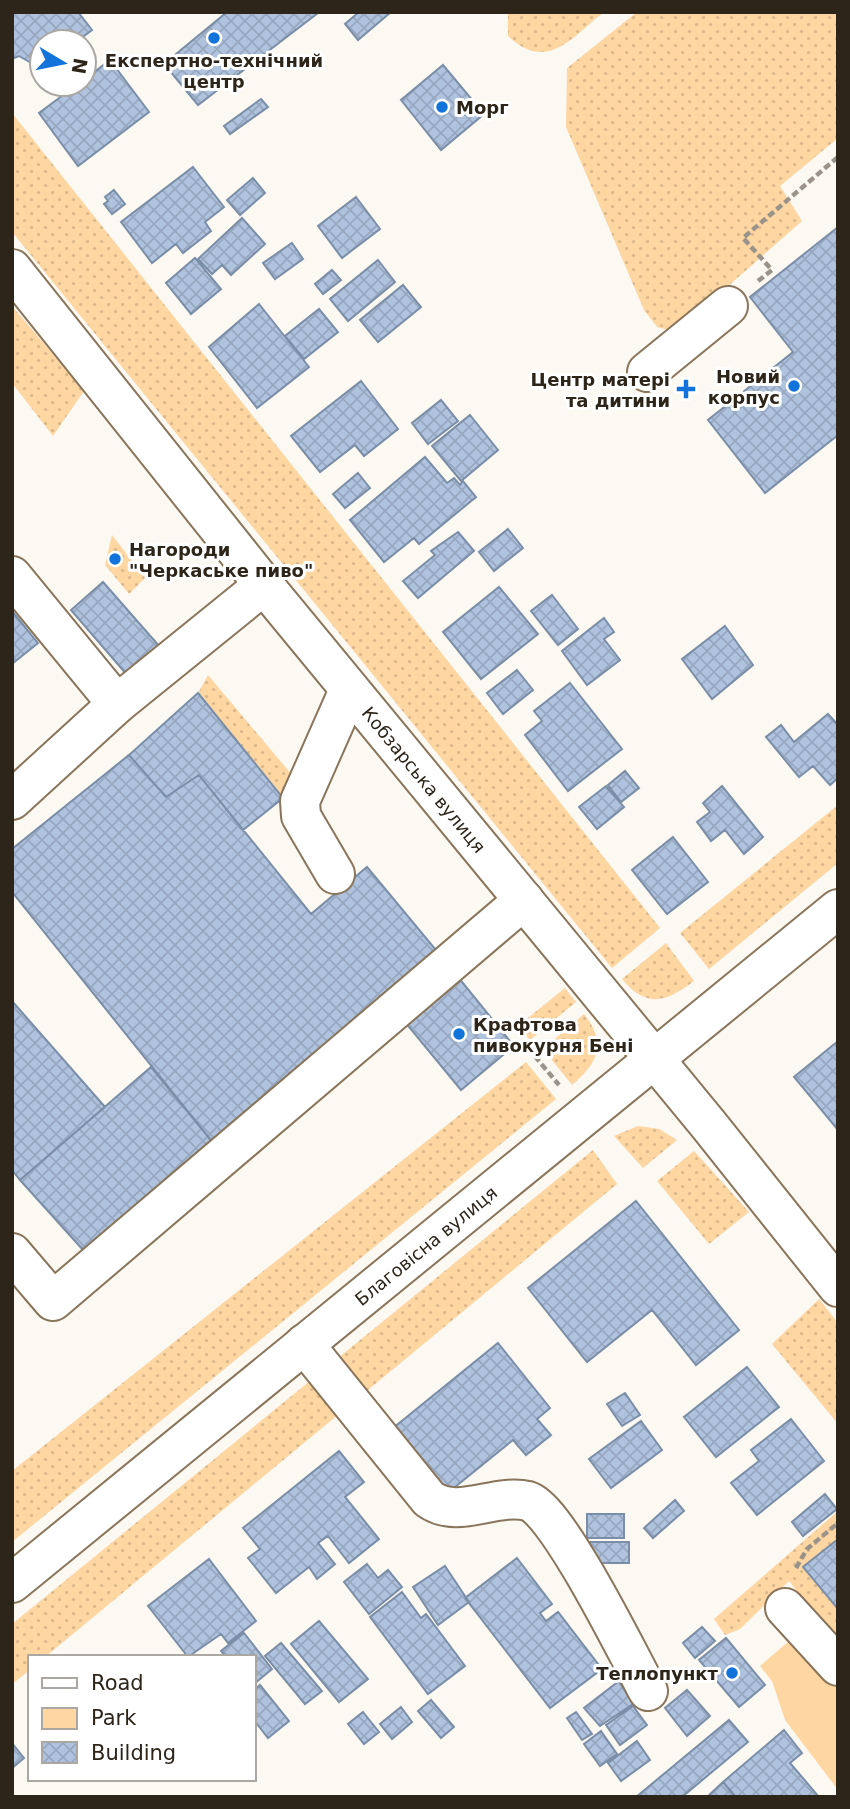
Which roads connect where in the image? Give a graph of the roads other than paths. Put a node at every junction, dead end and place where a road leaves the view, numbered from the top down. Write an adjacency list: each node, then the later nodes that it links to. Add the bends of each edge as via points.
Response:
1 (12, 269): 5 (street, Кобзарська вулиця)
2 (728, 306): 3 (street)
3 (647, 372)
4 (12, 576): 7 (street)
5 (264, 585): 6 (street, Кобзарська вулиця); 7 (street)
6 (349, 690): 9 (street, via 299,801 301,816); 10 (street, Кобзарська вулиця)
7 (117, 704): 8 (street)
8 (12, 800)
9 (335, 874)
10 (524, 900): 12 (street, Кобзарська вулиця); 13 (street, via 53,1301)
11 (838, 909): 12 (street, Благовісна вулиця)
12 (654, 1060): 14 (street, Кобзарська вулиця); 15 (street, Благовісна вулиця)
13 (12, 1253)
14 (838, 1287)
15 (304, 1344): 16 (street, Благовісна вулиця); 19 (street, via 439,1506 518,1500 541,1509 574,1556)
16 (12, 1583)
17 (785, 1608): 18 (street)
18 (838, 1666)
19 (648, 1691)

